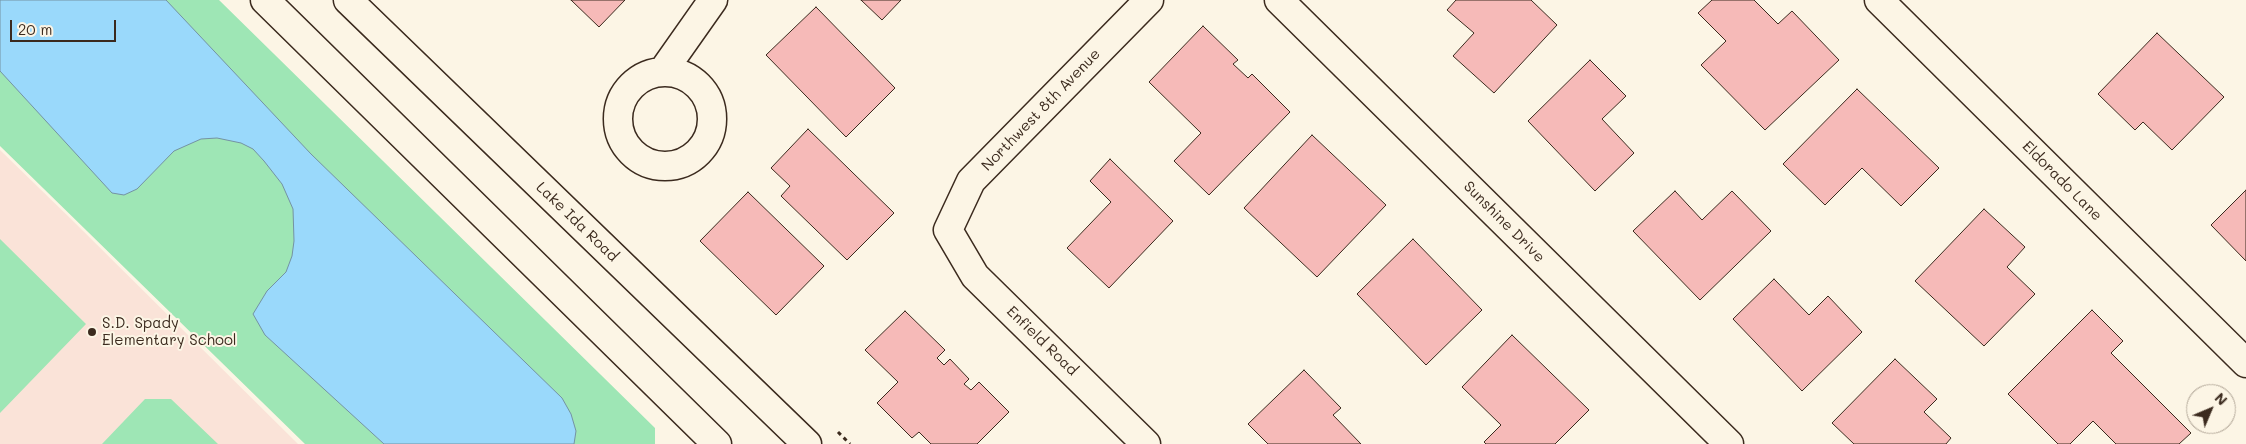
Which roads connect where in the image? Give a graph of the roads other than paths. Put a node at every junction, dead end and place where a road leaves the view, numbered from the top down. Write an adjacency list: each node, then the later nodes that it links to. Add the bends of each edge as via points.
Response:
1 (265, 0): 10 (street)
2 (348, 0): 11 (street, Lake Ida Road)
3 (713, 0): 7 (street)
4 (1149, 0): 8 (street, Northwest 8th Avenue, via 971,180)
5 (1279, 0): 13 (street, Sunshine Drive)
6 (1878, 0): 9 (street, Eldorado Lane)
7 (663, 71)
8 (948, 230): 12 (street, Enfield Road, via 976,276)
9 (2246, 363)
10 (717, 444)
11 (807, 444)
12 (1146, 444)
13 (1729, 444)

